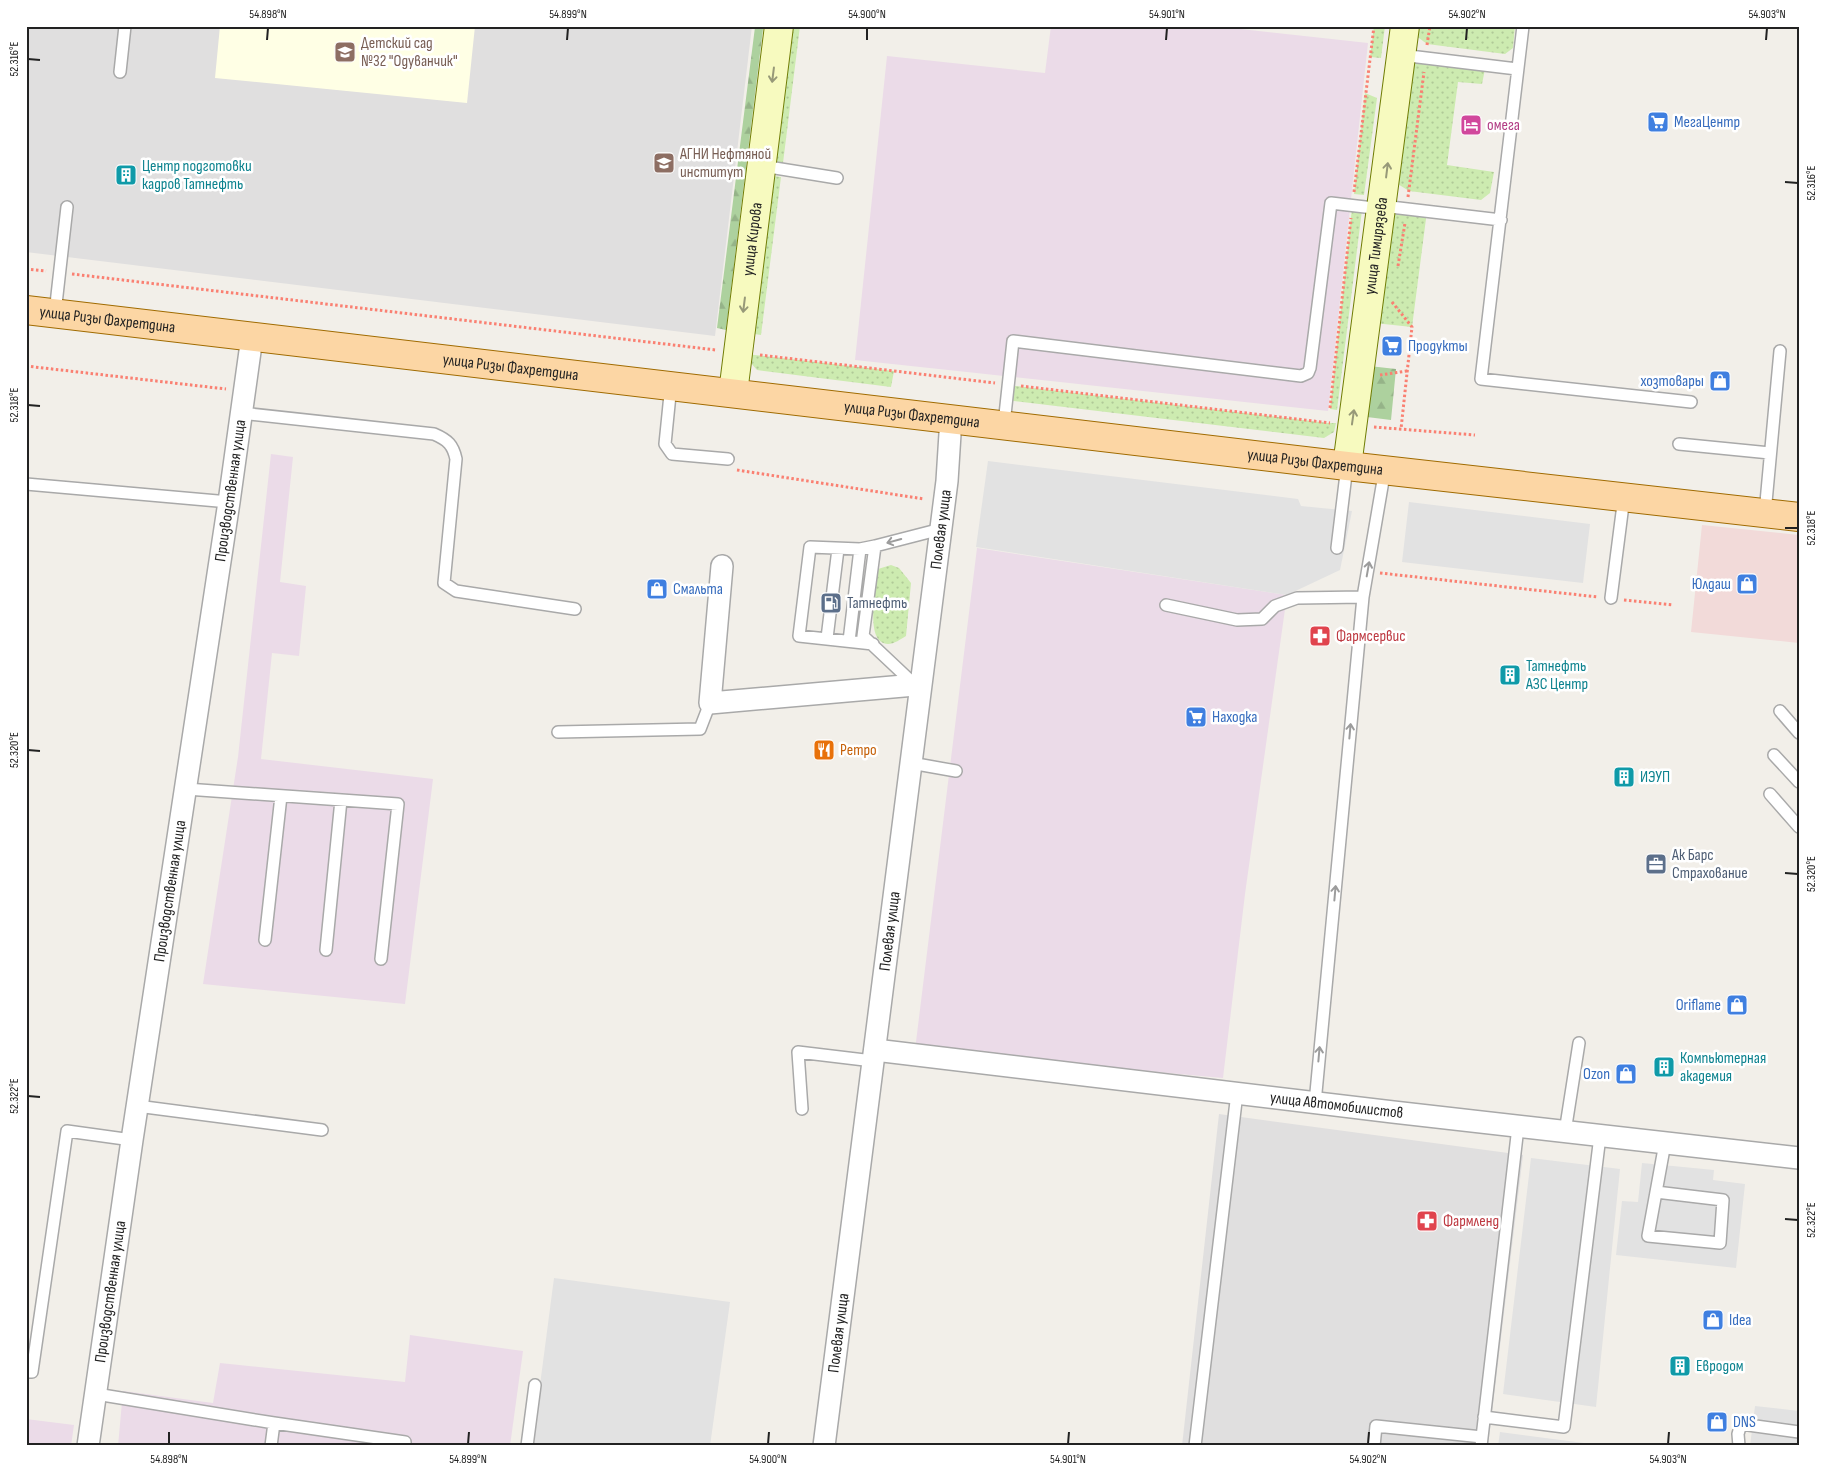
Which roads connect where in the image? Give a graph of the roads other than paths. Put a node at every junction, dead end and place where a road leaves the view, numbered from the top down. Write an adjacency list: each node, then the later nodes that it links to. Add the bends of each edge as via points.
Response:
1 (125, 26): 7 (lane)
2 (779, 26): 8 (street, улица Кирова, one-way to 8)
3 (1405, 26): 5 (street, улица Тимирязева)
4 (1522, 26): 6 (lane)
5 (1401, 55): 6 (lane); 11 (street, улица Тимирязева, one-way to 5)
6 (1518, 69): 12 (lane)
7 (120, 72)
8 (762, 166): 9 (lane); 18 (street, улица Кирова, one-way to 18)
9 (838, 178)
10 (66, 207): 14 (lane)
11 (1382, 208): 12 (lane); 22 (lane, via 1331,202 1308,373 1301,376 1013,341); 26 (street, улица Тимирязева, one-way to 11)
12 (1501, 220): 19 (lane, via 1481,379)
13 (26, 310): 14 (main road, улица Ризы Фахретдина)
14 (55, 313): 15 (main road, улица Ризы Фахретдина)
15 (252, 337): 17 (main road, улица Ризы Фахретдина); 20 (street, Производственная улица)
16 (1780, 351): 24 (lane)
17 (672, 386): 18 (main road, улица Ризы Фахретдина); 25 (lane, via 665,444 672,454)
18 (733, 392): 21 (main road, улица Ризы Фахретдина)
19 (1691, 402)
20 (241, 413): 30 (street, Производственная улица); 42 (lane, via 434,434 446,439 453,447 456,459 444,583 456,591)
21 (951, 418): 22 (main road, улица Ризы Фахретдина); 33 (street, Полевая улица)
22 (1004, 424): 26 (main road, улица Ризы Фахретдина)
23 (1679, 444): 24 (lane)
24 (1770, 453): 31 (lane)
25 (728, 459)
26 (1347, 466): 27 (main road, улица Ризы Фахретдина); 35 (lane)
27 (1385, 469): 29 (main road, улица Ризы Фахретдина); 39 (lane, one-way to 27)
28 (26, 484): 30 (lane)
29 (1624, 497): 31 (main road, улица Ризы Фахретдина); 40 (lane)
30 (229, 502): 55 (street, Производственная улица)
31 (1765, 513): 32 (main road, улица Ризы Фахретдина)
32 (1799, 517)
33 (941, 529): 34 (lane, one-way to 34); 46 (street, Полевая улица)
34 (875, 546): 37 (lane); 45 (lane, via 863,636)
35 (1337, 548)
36 (838, 549): 37 (lane); 43 (lane); 43 (lane, via 810,547 799,636)
37 (860, 549): 44 (lane)
38 (722, 566): 47 (street)
39 (1363, 597): 41 (lane, via 1298,598 1275,606 1262,619 1238,620); 66 (lane, one-way to 39)
40 (1611, 598)
41 (1166, 605)
42 (575, 609)
43 (827, 638): 44 (lane)
44 (849, 641): 45 (lane)
45 (873, 644): 46 (lane)
46 (918, 685): 47 (street); 52 (street, Полевая улица)
47 (710, 703): 49 (lane, via 700,729)
48 (1780, 711): 50 (lane)
49 (558, 732)
50 (1799, 733)
51 (1774, 755): 54 (lane)
52 (911, 763): 53 (lane); 64 (street, Полевая улица)
53 (956, 771)
54 (1799, 782)
55 (186, 789): 57 (lane); 67 (street, Производственная улица)
56 (1770, 794): 59 (lane)
57 (281, 796): 58 (lane); 60 (lane)
58 (341, 800): 61 (lane); 62 (lane, via 398,804)
59 (1799, 827)
60 (265, 940)
61 (326, 950)
62 (381, 959)
63 (1579, 1043): 71 (lane)
64 (874, 1055): 65 (street, улица Автомобилистов); 68 (lane, via 798,1052); 88 (street, Полевая улица)
65 (1237, 1094): 66 (street, улица Автомобилистов); 89 (lane)
66 (1315, 1103): 69 (street, улица Автомобилистов)
67 (137, 1106): 70 (lane); 73 (street, Производственная улица)
68 (802, 1109)
69 (1518, 1127): 71 (street, улица Автомобилистов); 80 (lane)
70 (322, 1130)
71 (1565, 1132): 72 (street, улица Автомобилистов)
72 (1600, 1136): 74 (street, улица Автомобилистов); 80 (lane, via 1564,1427)
73 (132, 1140): 77 (lane, via 67,1130 32,1372); 79 (street, Производственная улица)
74 (1665, 1143): 75 (street, улица Автомобилистов); 76 (lane)
75 (1799, 1158)
76 (1656, 1192): 76 (lane, via 1723,1200 1720,1242 1648,1236)
77 (26, 1372)
78 (535, 1385): 87 (lane)
79 (96, 1394): 81 (lane); 84 (street, Производственная улица)
80 (1484, 1417): 83 (lane)
81 (274, 1424): 85 (lane); 86 (lane, via 405,1442)
82 (1799, 1432): 91 (lane, via 1741,1424)
83 (1481, 1441): 90 (lane, via 1376,1426)
84 (88, 1446)
85 (271, 1446)
86 (405, 1446)
87 (527, 1446)
88 (824, 1446)
89 (1196, 1446)
90 (1374, 1446)
91 (1739, 1446)

